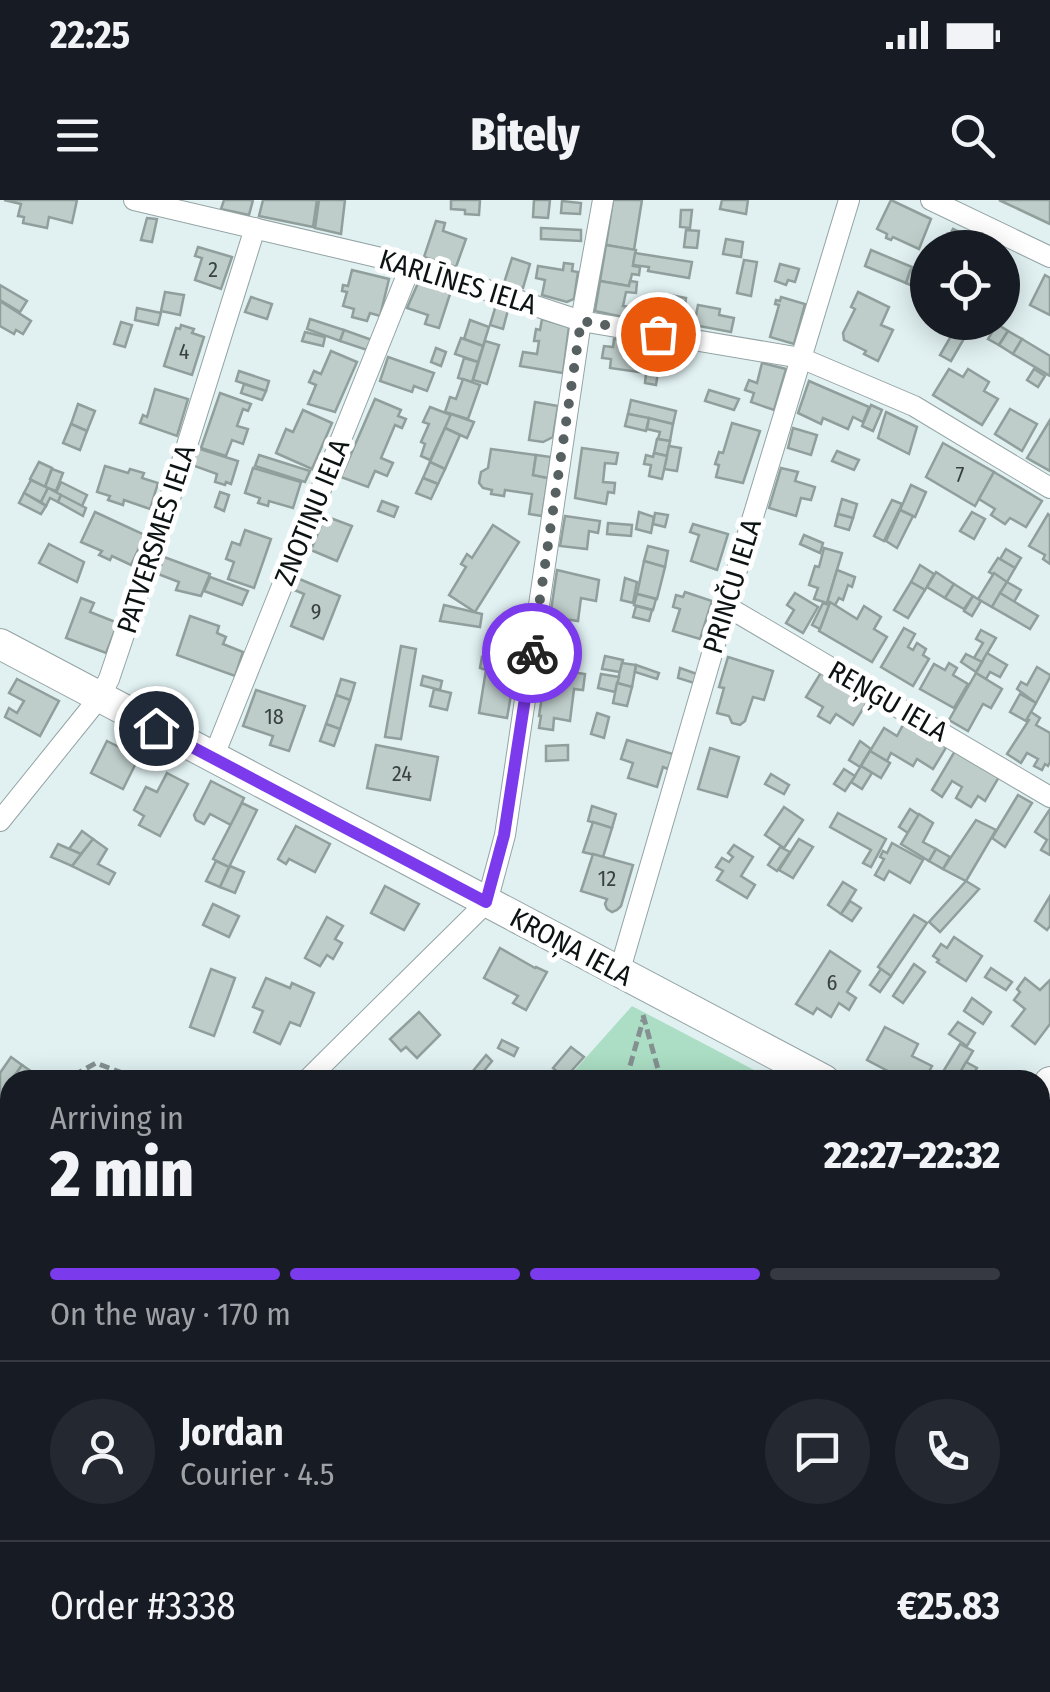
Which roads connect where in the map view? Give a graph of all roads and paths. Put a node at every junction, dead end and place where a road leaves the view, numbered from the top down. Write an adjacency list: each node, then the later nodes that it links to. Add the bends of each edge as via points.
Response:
1 (134, 200): 5 (street, KARLĪNES IELA)
2 (602, 200): 8 (street)
3 (848, 200): 9 (street, PRINČU IELA)
4 (931, 200): 6 (street)
5 (255, 228): 7 (street, KARLĪNES IELA); 13 (street, PATVERSMES IELA, via 180,471)
6 (1050, 257)
7 (411, 265): 8 (street, KARLĪNES IELA); 14 (street, ZNOTIŅU IELA)
8 (581, 321): 9 (street, KARLĪNES IELA); 17 (street, via 504,835)
9 (801, 358): 10 (street, KARLĪNES IELA, via 914,406); 11 (street, PRINČU IELA)
10 (1050, 488)
11 (726, 606): 15 (street, REŅĢU IELA); 18 (street, PRINČU IELA)
12 (0, 644): 13 (street, KROŅA IELA)
13 (99, 698): 14 (street, KROŅA IELA); 16 (street, PATVERSMES IELA)
14 (213, 758): 17 (street, KROŅA IELA)
15 (1050, 797)
16 (0, 821)
17 (486, 902): 18 (street, KROŅA IELA); 23 (street)
18 (619, 973): 26 (street, KROŅA IELA)
19 (639, 1002): 20 (path)
20 (643, 1017): 24 (path); 25 (path)
21 (84, 1070): 22 (path, via 96,1064)
22 (113, 1070)
23 (317, 1070)
24 (629, 1070)
25 (657, 1070)
26 (805, 1070)

